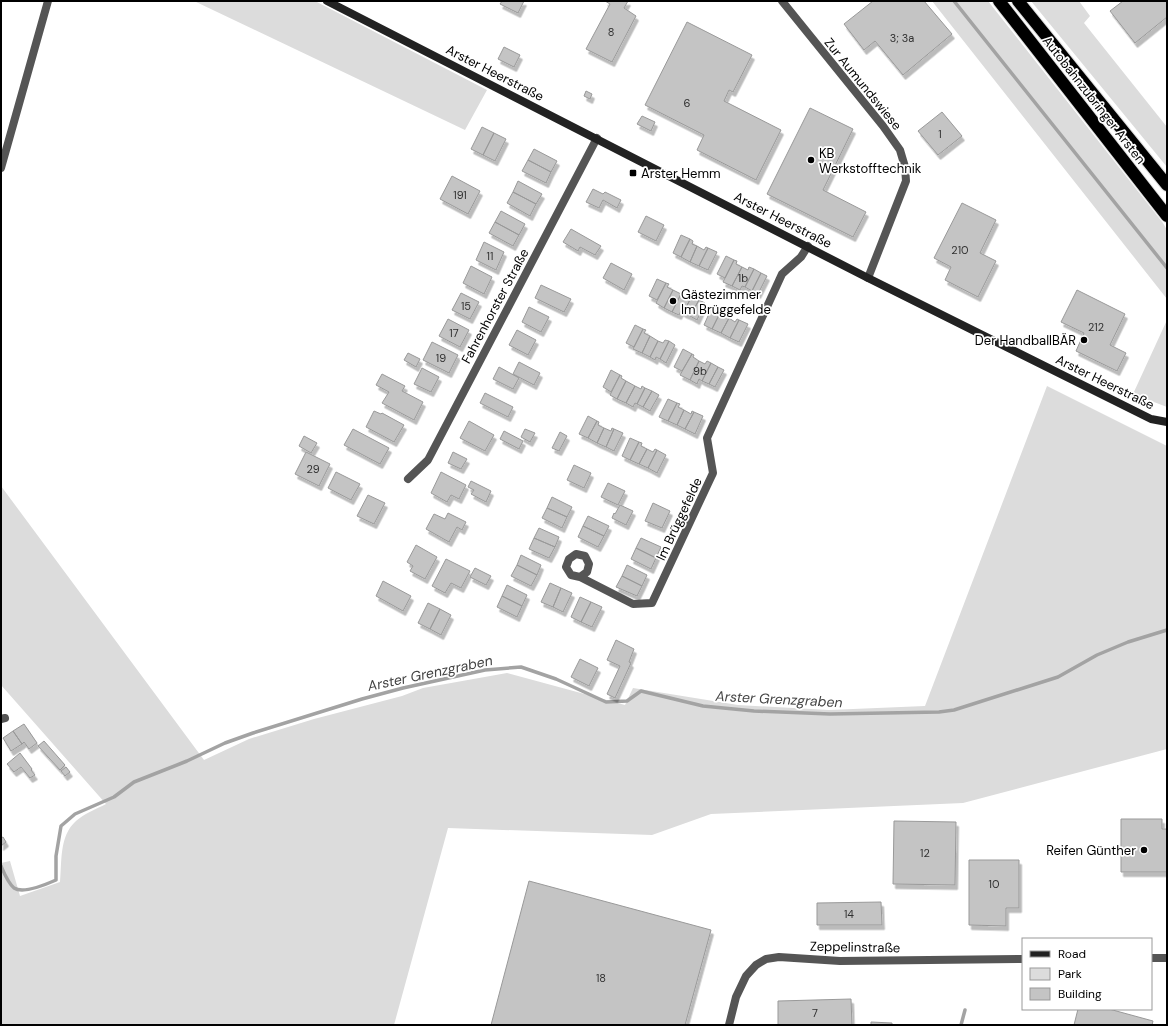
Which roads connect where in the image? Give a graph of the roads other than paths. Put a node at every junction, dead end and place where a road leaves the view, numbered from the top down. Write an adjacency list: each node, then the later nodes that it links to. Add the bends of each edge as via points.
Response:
1 (48, 1): 7 (street)
2 (327, 1): 6 (street, Arster Heerstraße)
3 (782, 1): 11 (street, Zur Aumundswiese, via 900,150 906,181)
4 (999, 1): 9 (highway, Autobahnzubringer Arsten)
5 (1018, 1): 8 (highway, Autobahnzubringer Arsten)
6 (597, 138): 10 (street, Arster Heerstraße); 13 (street, Fahrenhorster Straße, via 428,460)
7 (1, 168)
8 (1167, 185)
9 (1167, 216)
10 (808, 246): 11 (street, Arster Heerstraße); 14 (street, Im Brüggefelde, via 801,257 782,274 707,438 713,473 652,603 633,604)
11 (868, 278): 12 (street, Arster Heerstraße, via 1143,415)
12 (1167, 422)
13 (408, 479)
14 (580, 577)
15 (1152, 958): 16 (street)
16 (1167, 958)
17 (1022, 959): 18 (street, Zeppelinstraße, via 840,961 779,957 756,965 746,976 736,997)
18 (729, 1025)

